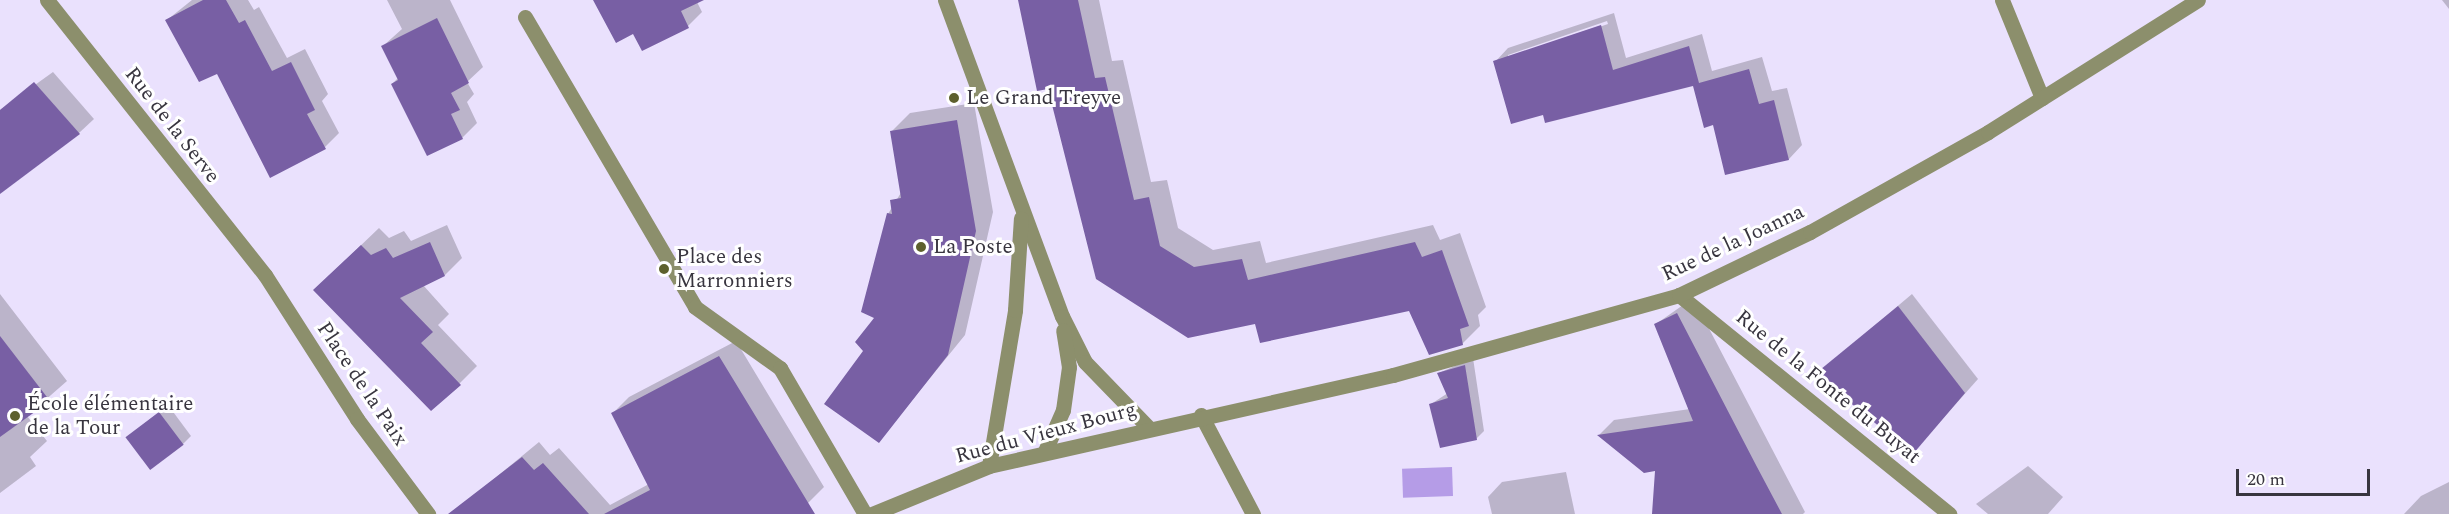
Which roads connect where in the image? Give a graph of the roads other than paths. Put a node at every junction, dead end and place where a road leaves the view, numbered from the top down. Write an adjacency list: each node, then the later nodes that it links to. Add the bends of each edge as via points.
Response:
1 (46, 0): 8 (street, Rue de la Serve)
2 (945, 0): 7 (street, via 983,91)
3 (2002, 0): 6 (street)
4 (2198, 0): 6 (street, Rue de la Joanna)
5 (525, 17): 16 (street, via 695,307 780,368)
6 (2042, 98): 9 (street, Rue de la Joanna, via 1810,232)
7 (1022, 212): 10 (street); 14 (street, via 1015,310)
8 (265, 275): 15 (street, Place de la Paix, via 357,419)
9 (1679, 294): 11 (street, Rue de la Joanna, via 1393,375); 19 (street, Rue de la Fonte du Buyat)
10 (1062, 316): 12 (street, via 1085,362); 13 (street, via 1069,367 1063,410)
11 (1201, 415): 12 (street, Rue du Vieux Bourg); 18 (street)
12 (1148, 428): 13 (street, Rue du Vieux Bourg)
13 (1045, 451): 14 (street, Rue du Vieux Bourg)
14 (989, 466): 17 (street, Rue du Vieux Bourg)
15 (428, 514)
16 (865, 514)
17 (872, 514)
18 (1252, 514)
19 (1949, 514)

